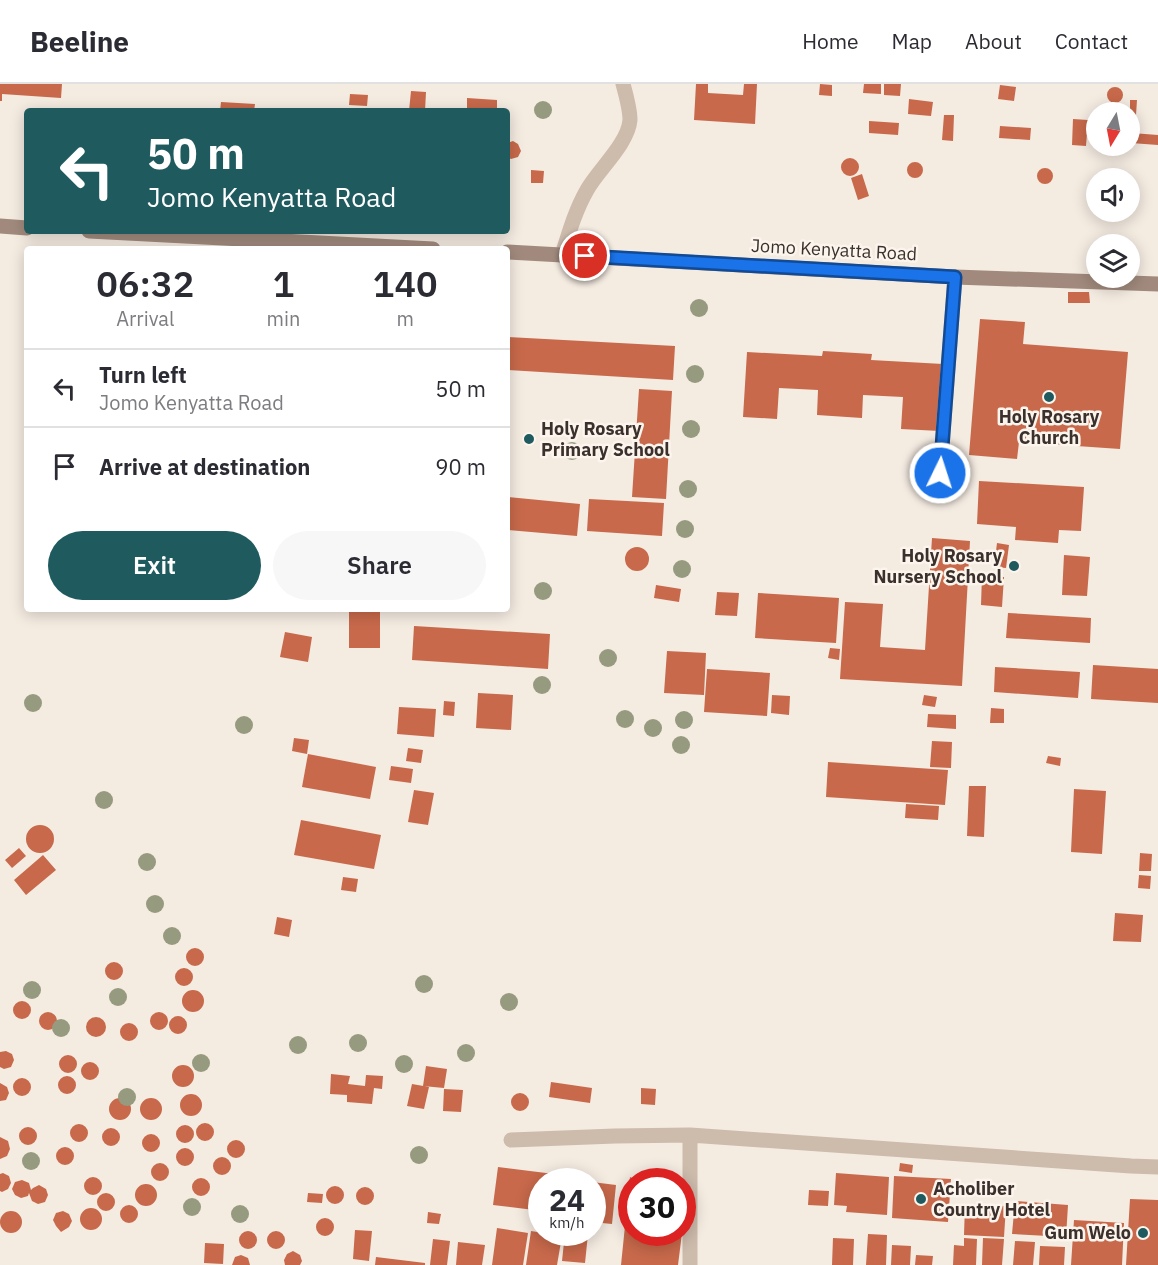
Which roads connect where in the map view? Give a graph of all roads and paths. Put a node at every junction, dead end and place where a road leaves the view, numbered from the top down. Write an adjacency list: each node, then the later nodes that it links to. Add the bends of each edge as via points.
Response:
1 (623, 84): 7 (street, via 630,119 627,131 588,188)
2 (0, 226): 3 (main road)
3 (24, 228)
4 (146, 234): 5 (main road)
5 (376, 246)
6 (510, 252): 7 (main road, Jomo Kenyatta Road)
7 (562, 255): 8 (main road, Jomo Kenyatta Road)
8 (955, 277): 9 (main road, Jomo Kenyatta Road); 10 (street)
9 (1158, 284)
10 (940, 473)
11 (690, 1135): 12 (street); 13 (street); 14 (street)
12 (511, 1140)
13 (1158, 1167)
14 (690, 1265)

